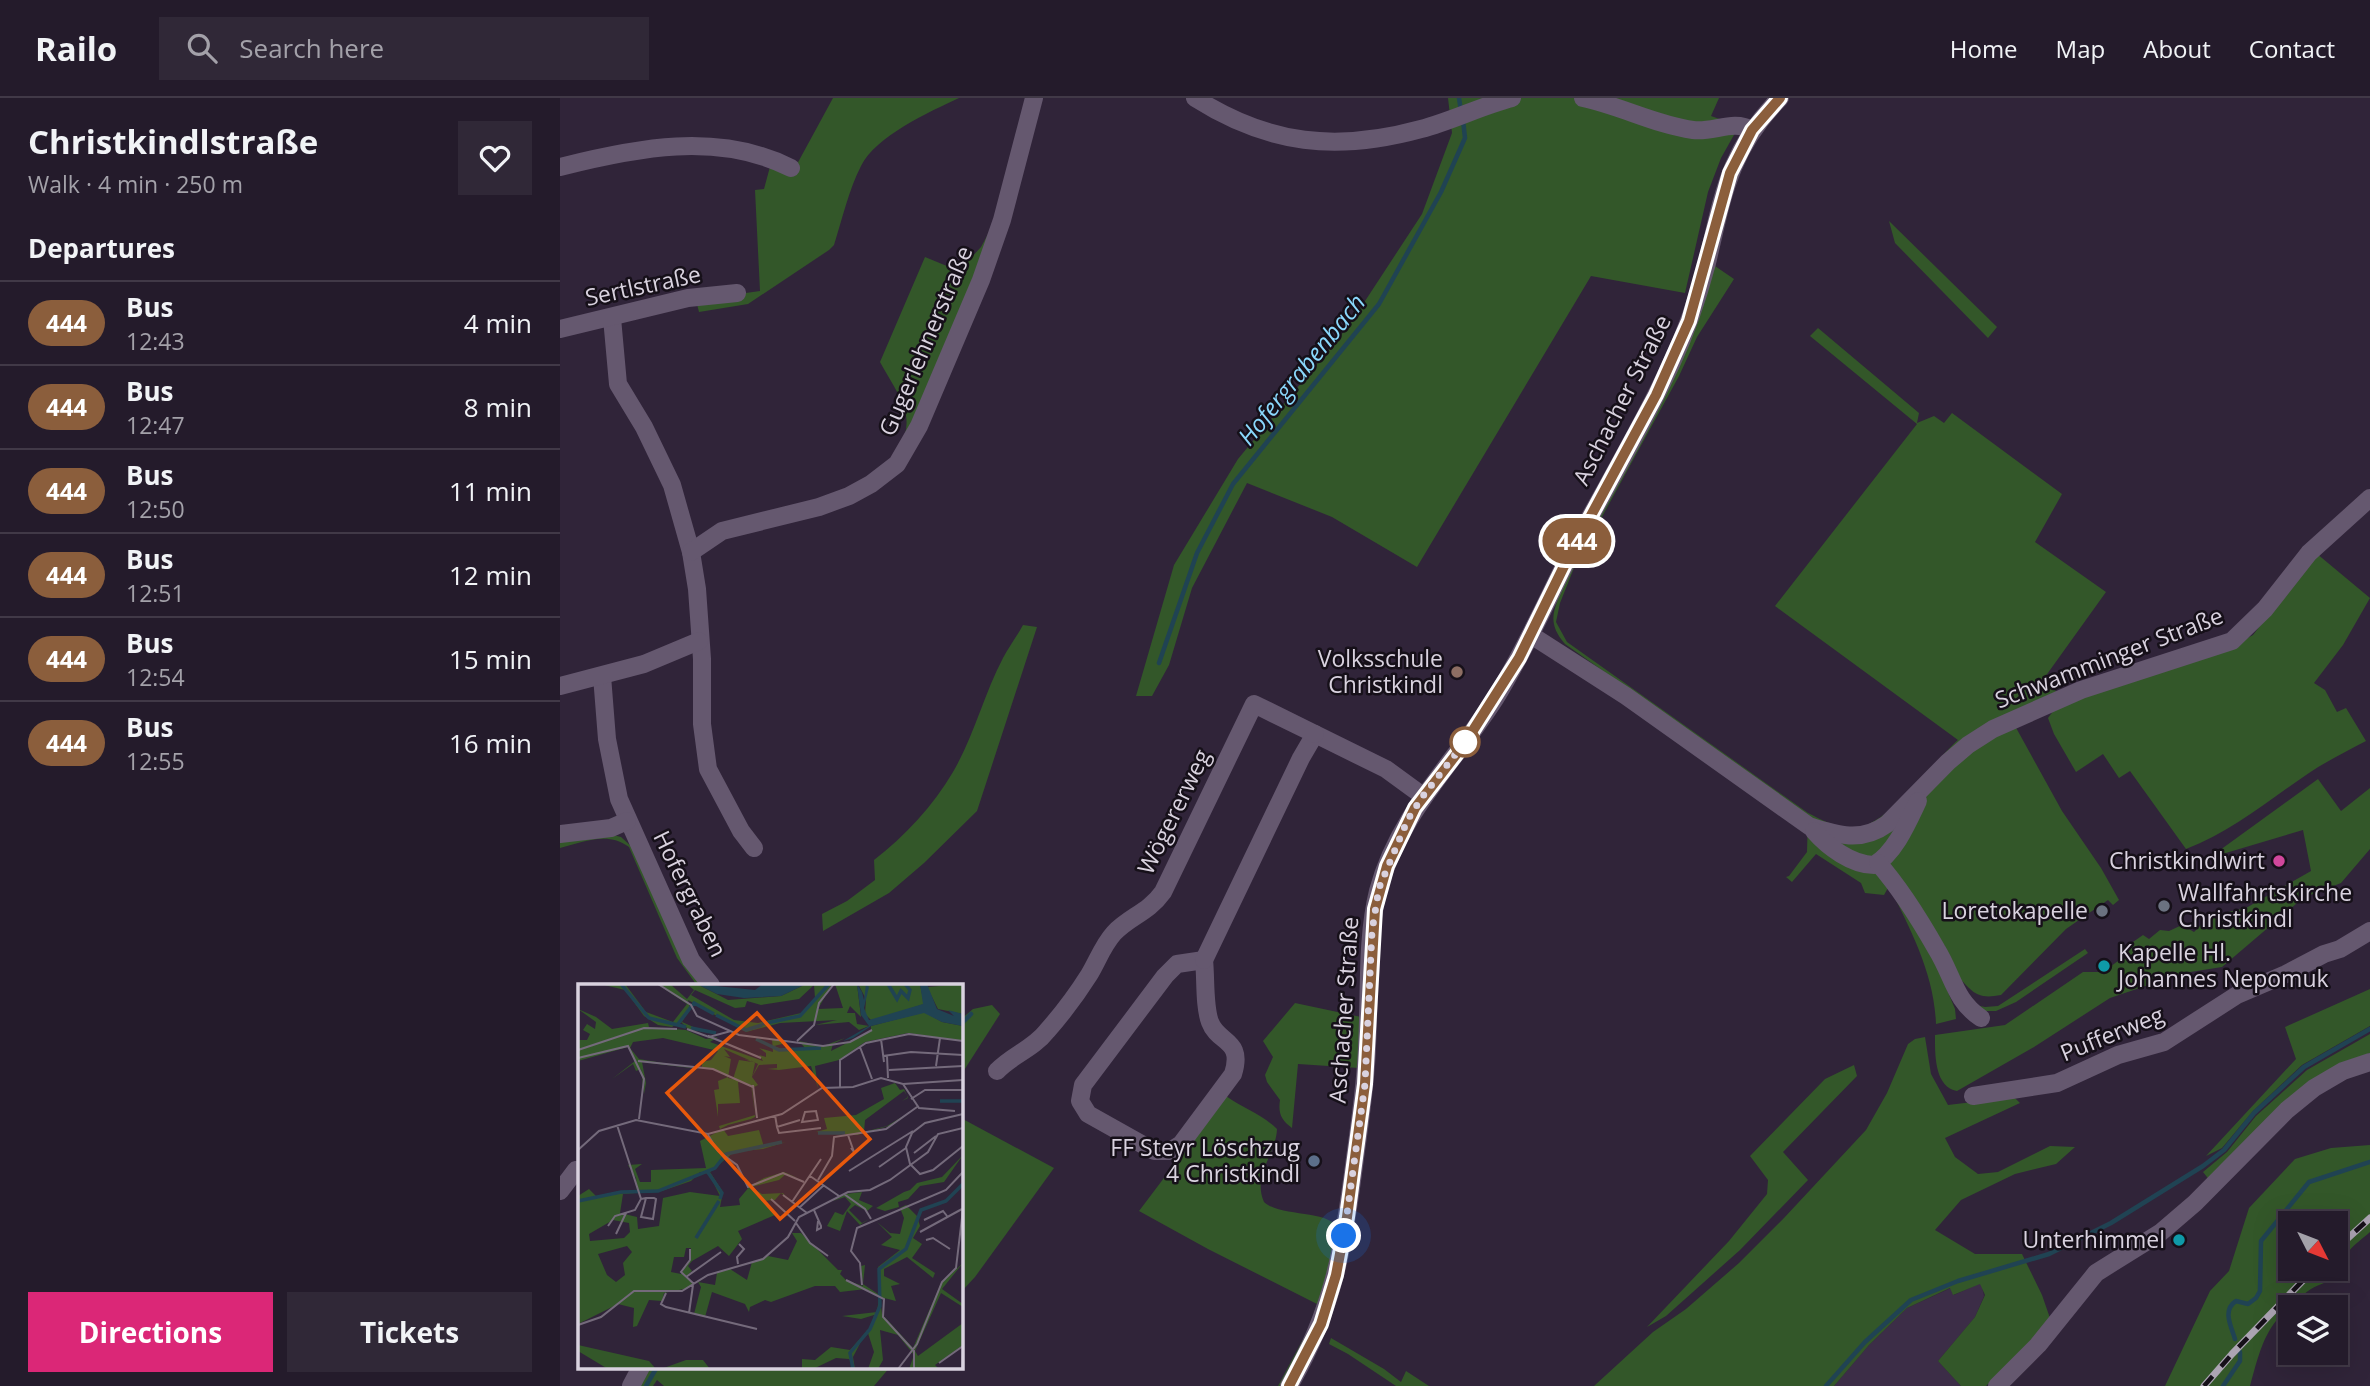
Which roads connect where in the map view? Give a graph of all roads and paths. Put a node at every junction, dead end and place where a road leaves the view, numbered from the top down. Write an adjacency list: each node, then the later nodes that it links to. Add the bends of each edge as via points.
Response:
1 (1034, 98): 13 (street, Gugerlehnerstraße, via 981,280 942,377 902,457 885,475 849,496 819,508 722,531)
2 (1195, 98): 3 (street, via 1262,132 1343,142 1382,138)
3 (1513, 98)
4 (1583, 98): 6 (street, via 1686,129 1736,125)
5 (1780, 98): 6 (street, Aschacher Straße)
6 (1752, 130): 14 (street, Aschacher Straße, via 1726,183 1680,344)
7 (560, 167): 8 (street, via 657,146 734,149 768,156)
8 (791, 167)
9 (737, 293): 10 (street, Sertlstraße, via 688,298)
10 (612, 318): 11 (street, Sertlstraße); 13 (street, via 618,384 672,485)
11 (560, 329)
12 (2370, 498): 19 (street, Schwamminger Straße, via 2309,553 2265,609 2232,641 2081,690 2016,718 1968,745)
13 (691, 552): 15 (street)
14 (1531, 635): 20 (street, Aschacher Straße, via 1478,724); 22 (street, Schwamminger Straße, via 1626,696)
15 (699, 641): 16 (street); 24 (street, via 708,769)
16 (602, 676): 17 (street); 21 (street, Hofergraben, via 611,769)
17 (560, 686)
18 (1315, 734): 20 (street, Wögererweg, via 1386,769); 27 (street); 31 (street, Wögererweg, via 1254,704 1163,892 1152,907 1111,936 1046,1033)
19 (1924, 787): 22 (street, Schwamminger Straße, via 1895,818 1870,834 1840,836); 25 (street, via 1909,820)
20 (1423, 796): 37 (street, Aschacher Straße, via 1408,819 1379,888 1372,931 1365,1084 1347,1217 1321,1324)
21 (627, 821): 23 (street, Hofergraben, via 611,828); 28 (street, Hofergraben, via 691,960)
22 (1809, 826): 25 (street, via 1843,855 1870,866)
23 (560, 834)
24 (754, 848)
25 (1878, 863): 29 (street, via 1936,947 1961,1002)
26 (2370, 931): 32 (street, Pufferweg, via 2237,995 2164,1042 2118,1055 2057,1083)
27 (1203, 960): 27 (street, via 1177,964 1165,976 1083,1085 1080,1101 1088,1114 1154,1151 1170,1152 1181,1144 1233,1074 1237,1061 1234,1050 1209,1019)
28 (710, 984)
29 (1981, 1018)
30 (2370, 1062): 38 (street, via 2314,1088 2160,1233 2096,1273 2038,1345)
31 (997, 1071)
32 (1973, 1096)
33 (578, 1165): 34 (street)
34 (560, 1191)
35 (640, 1368): 36 (street)
36 (631, 1386)
37 (1289, 1386)
38 (1997, 1386)

